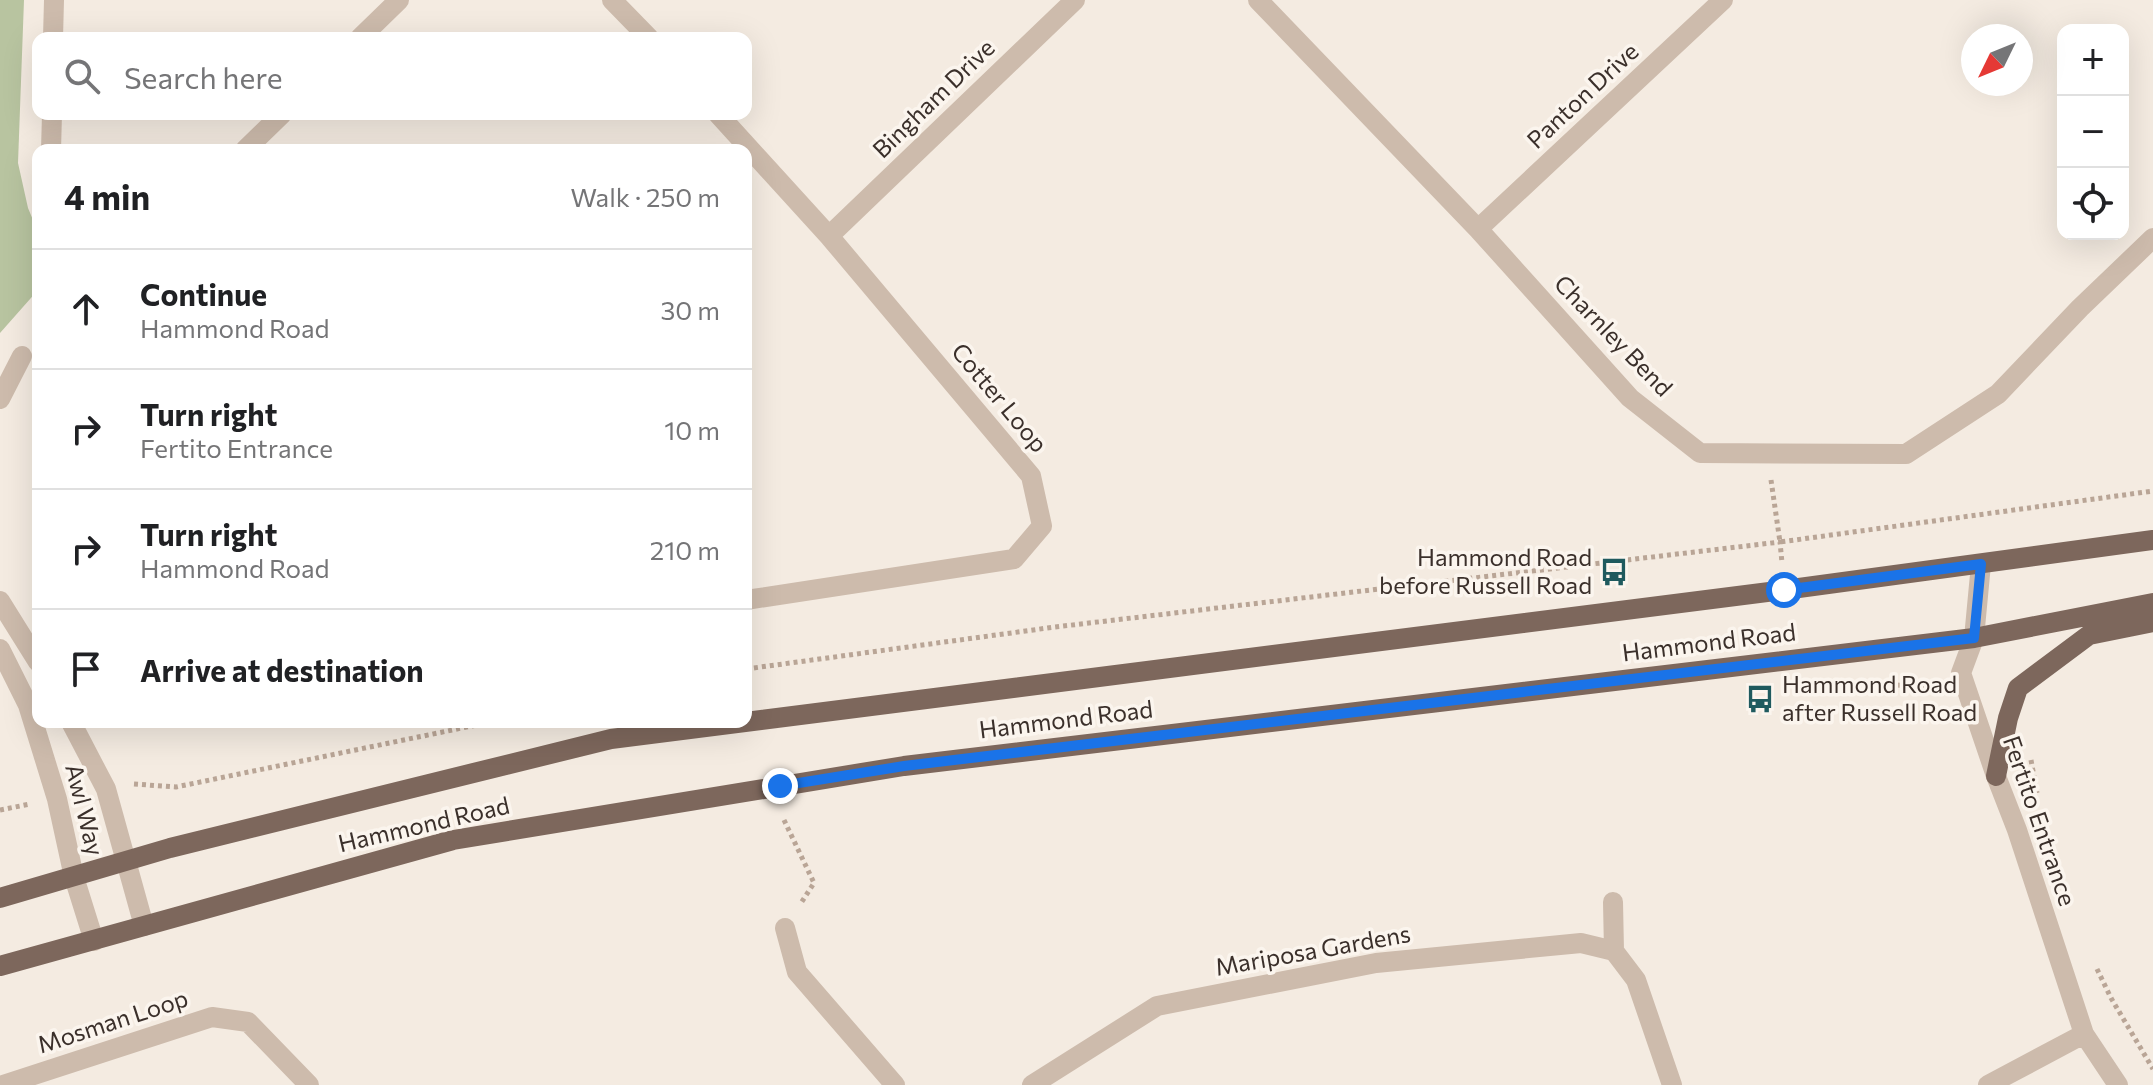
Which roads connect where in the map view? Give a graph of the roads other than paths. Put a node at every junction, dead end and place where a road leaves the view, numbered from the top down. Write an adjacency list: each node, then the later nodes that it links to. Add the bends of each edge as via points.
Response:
1 (54, 0): 7 (street)
2 (399, 0): 8 (street)
3 (1075, 0): 18 (street, Bingham Drive)
4 (1258, 0): 17 (street, Charnley Bend)
5 (1723, 0): 17 (street, Panton Drive)
6 (617, 2): 9 (street)
7 (53, 32)
8 (366, 32)
9 (644, 32)
10 (52, 120): 13 (street)
11 (276, 120): 14 (street)
12 (723, 120): 15 (street, Cotter Loop)
13 (51, 144)
14 (251, 144)
15 (745, 144)
16 (752, 151): 18 (street, Cotter Loop)
17 (1478, 229): 19 (street, Charnley Bend, via 1630,398 1700,453 1906,454 1998,394)
18 (829, 236): 26 (street, Cotter Loop, via 1031,476 1042,526 1014,559)
19 (2153, 238)
20 (32, 347): 21 (street)
21 (22, 356): 22 (street); 23 (street)
22 (0, 368)
23 (0, 399)
24 (2153, 540): 25 (main road, Hammond Road)
25 (1981, 564): 30 (street, Fertito Entrance); 34 (main road, Hammond Road)
26 (752, 599)
27 (0, 601): 32 (street)
28 (2153, 603): 30 (main road, Hammond Road)
29 (2153, 622): 38 (main road, via 2089,635 2018,688)
30 (1974, 638): 38 (street, Fertito Entrance, via 1961,673); 43 (main road, Hammond Road, via 889,769 453,840)
31 (0, 649): 33 (street, Awl Way)
32 (32, 652)
33 (32, 718)
34 (752, 721)
35 (35, 728): 40 (street, Awl Way)
36 (74, 728): 39 (street, Awl Way, via 106,789)
37 (697, 728): 39 (main road, Hammond Road, via 611,739)
38 (1996, 776): 48 (street, Fertito Entrance)
39 (124, 862): 40 (main road, Hammond Road); 43 (street, Awl Way)
40 (74, 877): 41 (main road, Hammond Road); 45 (street, Awl Way)
41 (0, 898)
42 (1613, 902): 46 (street)
43 (144, 926): 45 (main road, Hammond Road)
44 (785, 928): 52 (street, via 797,972)
45 (94, 941): 47 (main road, Hammond Road)
46 (1614, 951): 49 (street, Mariposa Gardens, via 1581,943 1376,963 1157,1006); 53 (street, via 1636,980)
47 (0, 966)
48 (2084, 1034): 54 (street); 55 (street, Fertito Entrance)
49 (1037, 1082)
50 (3, 1085): 51 (street, Mosman Loop, via 212,1017 248,1022)
51 (309, 1085)
52 (895, 1085)
53 (1672, 1085)
54 (1988, 1085)
55 (2118, 1085)

